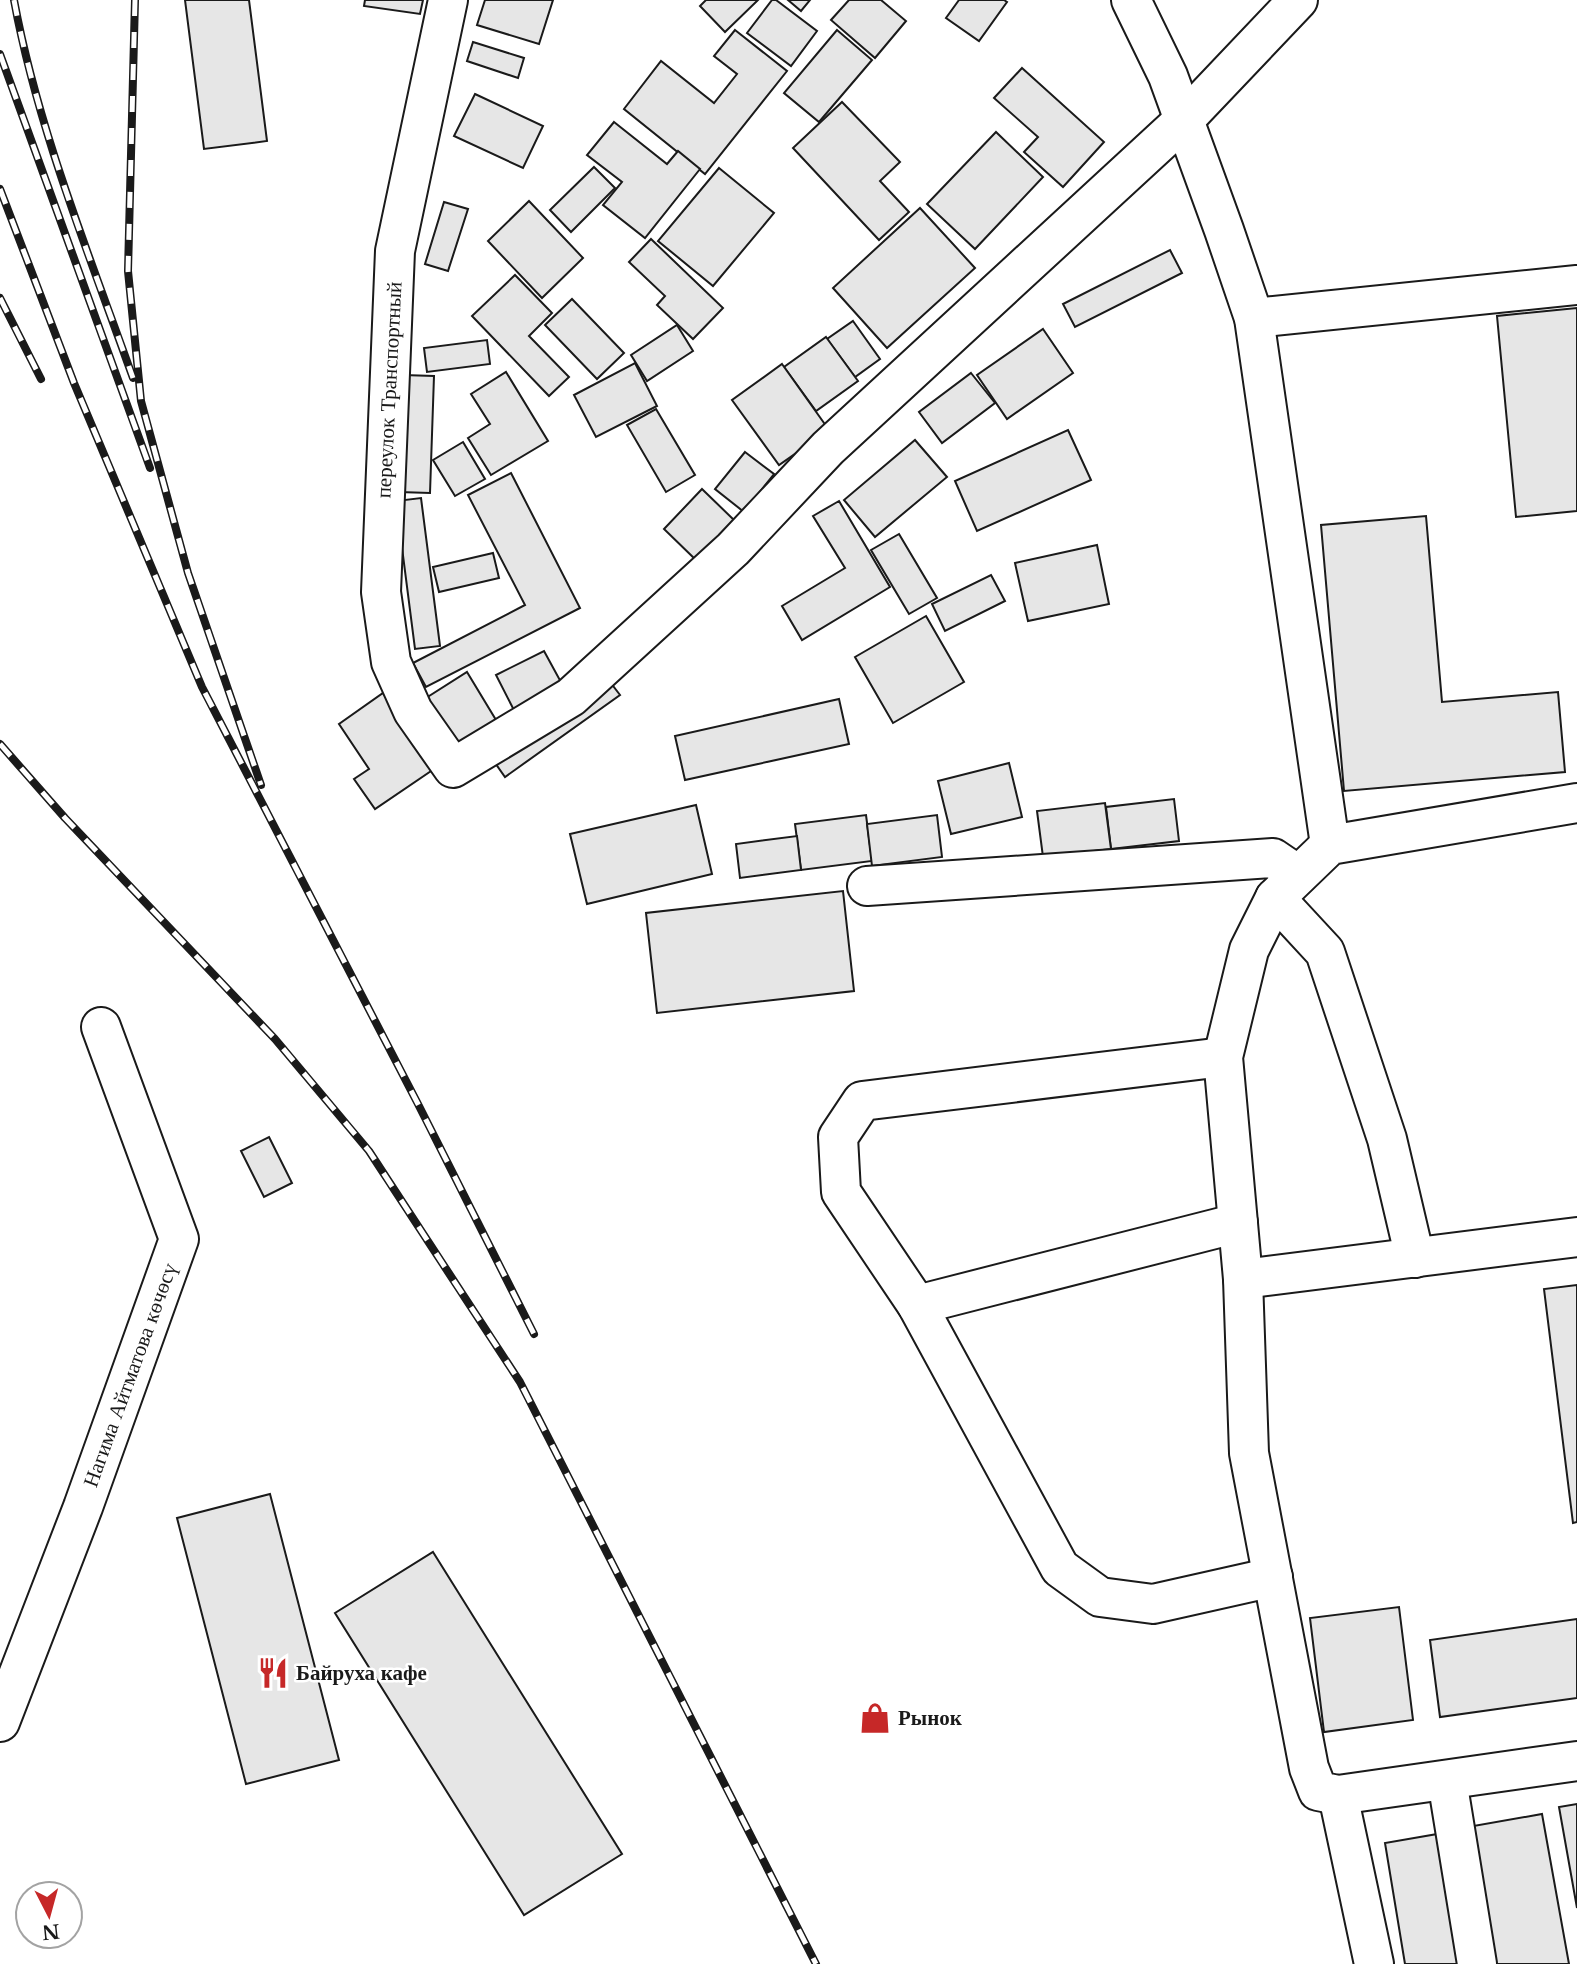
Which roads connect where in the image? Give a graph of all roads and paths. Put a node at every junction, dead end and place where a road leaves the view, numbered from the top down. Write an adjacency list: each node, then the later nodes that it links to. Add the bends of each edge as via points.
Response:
1 (448, 0): 4 (street, переулок Транспортный, via 396,251 380,592 391,662 413,712 453,768 571,698 733,549 828,448)
2 (1131, 0): 4 (street)
3 (1298, 0): 4 (street)
4 (1185, 119): 6 (street)
5 (1577, 285): 6 (street)
6 (1254, 318): 8 (street)
7 (1577, 803): 8 (street)
8 (1329, 845): 10 (street)
9 (867, 886): 10 (street, via 1273,858)
10 (1287, 886): 12 (street, via 1249,950); 15 (street, via 1325,952 1387,1139)
11 (101, 1027): 19 (street, Нагима Айтматова көчөсү, via 179,1239)
12 (1223, 1057): 13 (street); 17 (street, via 862,1101 838,1137 841,1192)
13 (1238, 1223): 16 (street); 17 (street)
14 (1577, 1237): 15 (street)
15 (1415, 1258): 16 (street)
16 (1243, 1279): 18 (street, via 1250,1453)
17 (917, 1305): 18 (street, via 1059,1568 1100,1597 1153,1604)
18 (1273, 1577): 22 (street, via 1309,1768 1318,1791)
19 (0, 1722)
20 (1577, 1761): 21 (street)
21 (1447, 1780): 22 (street); 24 (street)
22 (1338, 1795): 23 (street)
23 (1374, 1964)
24 (1477, 1964)

